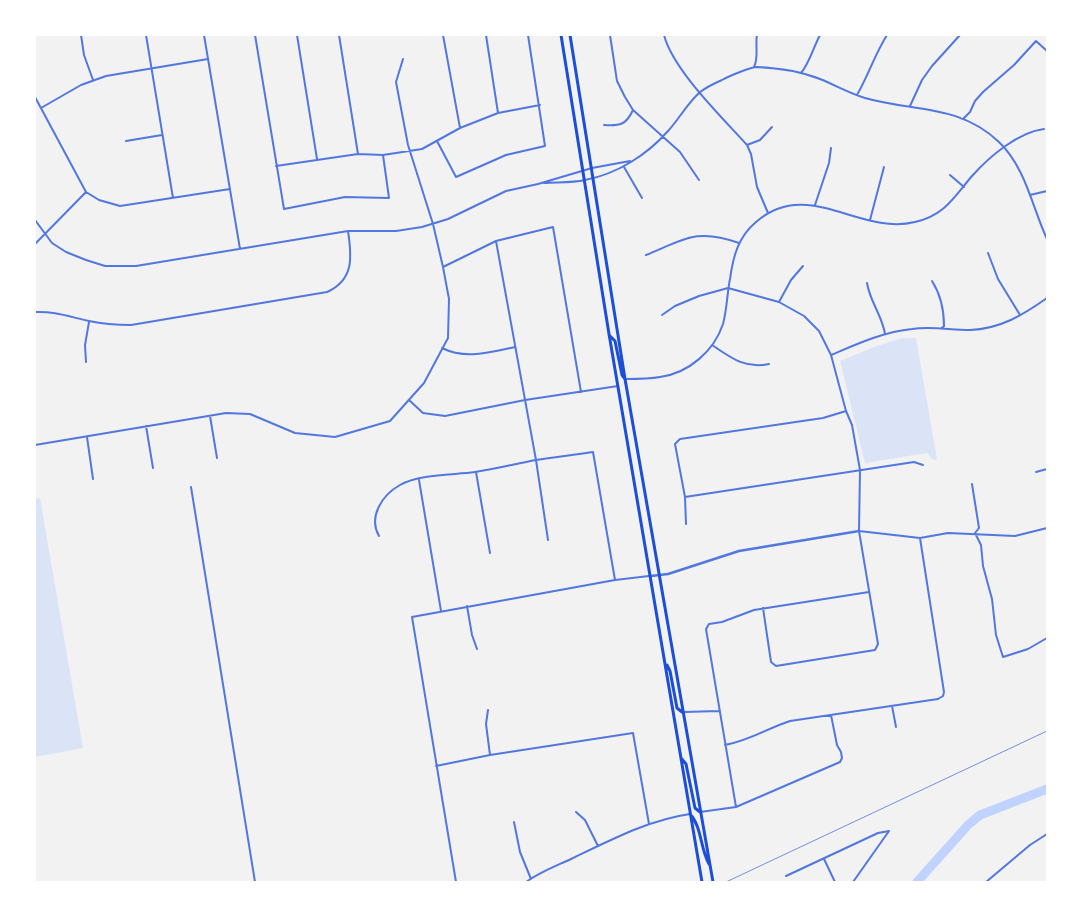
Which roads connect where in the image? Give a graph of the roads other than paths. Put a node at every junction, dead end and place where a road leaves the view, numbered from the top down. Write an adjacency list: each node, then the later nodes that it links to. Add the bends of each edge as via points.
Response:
1 (81, 35): 24 (street, via 84,55)
2 (146, 35): 22 (street)
3 (204, 35): 19 (street)
4 (255, 35): 50 (street)
5 (297, 35): 48 (street)
6 (339, 35): 46 (street)
7 (443, 35): 36 (street)
8 (486, 35): 32 (street)
9 (528, 35): 28 (street)
10 (561, 35): 54 (main road)
11 (570, 35): 53 (main road)
12 (610, 35): 31 (street, via 617,81)
13 (664, 35): 25 (street, via 672,55)
14 (757, 35): 21 (street, via 757,62)
15 (820, 35): 23 (street)
16 (886, 35): 26 (street)
17 (960, 35): 29 (street, via 928,70)
18 (1047, 51): 33 (street, via 1036,41 979,96)
19 (208, 59): 22 (street); 61 (street)
20 (403, 59): 45 (street, via 396,82)
21 (754, 67): 23 (street); 25 (street)
22 (152, 69): 24 (street); 38 (street)
23 (801, 72): 26 (street)
24 (94, 80): 30 (street)
25 (700, 92): 39 (street); 42 (street)
26 (857, 95): 29 (street)
27 (35, 97): 30 (street)
28 (540, 105): 32 (street); 41 (street, via 545,146 506,155 456,178)
29 (910, 106): 33 (street)
30 (41, 108): 63 (street)
31 (633, 110): 34 (street, via 624,122); 39 (street)
32 (498, 113): 36 (street)
33 (964, 118): 43 (street, via 988,132)
34 (604, 125)
35 (772, 127): 42 (street, via 760,140)
36 (460, 128): 41 (street)
37 (1044, 129): 43 (street, via 1027,133)
38 (162, 135): 40 (street); 65 (street)
39 (663, 137): 49 (street); 58 (street, via 680,152)
40 (126, 141)
41 (437, 141): 45 (street)
42 (747, 145): 68 (street, via 757,187)
43 (1004, 147): 60 (street); 64 (street, via 1019,169)
44 (831, 148): 67 (street, via 830,163)
45 (410, 151): 47 (street); 71 (street)
46 (358, 154): 47 (street); 48 (street)
47 (383, 155): 50 (street, via 389,198 345,197 284,209)
48 (317, 160): 50 (street)
49 (630, 161): 51 (street); 53 (street)
50 (276, 166)
51 (624, 167): 56 (street); 66 (street)
52 (884, 167): 70 (street)
53 (592, 168): 54 (street); 56 (main road)
54 (583, 170): 57 (main road); 59 (street)
55 (950, 175): 60 (street)
56 (593, 178): 57 (street); 101 (main road)
57 (585, 180): 59 (street); 93 (main road)
58 (699, 180)
59 (538, 184): 71 (street, via 506,191)
60 (964, 187): 70 (street, via 945,208 926,219 904,224)
61 (230, 189): 65 (street); 78 (street)
62 (1047, 190): 64 (street)
63 (86, 192): 65 (street, via 120,206); 73 (street)
64 (1030, 195): 74 (street)
65 (172, 198)
66 (642, 198)
67 (815, 205): 68 (street, via 794,205); 70 (street)
68 (768, 213): 76 (street, via 754,223)
69 (35, 220): 73 (street)
70 (870, 220)
71 (433, 224): 72 (street, via 396,231); 82 (street)
72 (348, 231): 78 (street); 91 (street, via 348,270 338,287 327,292 131,325)
73 (44, 233): 77 (street); 78 (street, via 66,252 105,266 136,266)
74 (1047, 239)
75 (496, 240): 82 (street); 96 (street); 103 (street, via 553,227)
76 (739, 242): 80 (street, via 714,235 699,235); 85 (street)
77 (35, 244)
78 (240, 249)
79 (988, 254): 90 (street, via 998,279)
80 (646, 255)
81 (803, 266): 87 (street)
82 (443, 267): 97 (street, via 449,299 448,338)
83 (932, 281): 92 (street, via 944,310)
84 (867, 284): 94 (street)
85 (728, 288): 87 (street); 89 (street, via 699,296); 95 (street, via 722,325)
86 (1047, 298): 90 (street)
87 (779, 302): 98 (street, via 795,310 819,331)
88 (35, 312): 91 (street, via 57,313)
89 (662, 315)
90 (1020, 316): 92 (street, via 982,329)
91 (90, 321): 99 (street, via 85,345)
92 (942, 328): 94 (street)
93 (609, 334): 101 (main road, via 615,341); 102 (main road)
94 (885, 334): 98 (street)
95 (712, 345): 100 (street, via 740,363); 101 (street, via 695,363 676,373 660,378)
96 (515, 347): 97 (street, via 472,355 454,354); 105 (street)
97 (442, 348): 104 (street, via 424,383)
98 (831, 355): 106 (street)
99 (86, 362)
100 (769, 364)
101 (625, 379): 132 (main road)
102 (618, 386): 103 (street); 133 (main road)
103 (581, 392): 105 (street)
104 (409, 400): 105 (street, via 423,413 445,416); 107 (street, via 390,421 335,438 295,433 250,414)
105 (525, 400): 112 (street)
106 (846, 411): 116 (street, via 852,425); 123 (street, via 823,418 680,439 675,444)
107 (210, 416): 108 (street); 111 (street)
108 (146, 426): 109 (street); 114 (street)
109 (87, 436): 110 (street); 119 (street)
110 (35, 445)
111 (217, 458)
112 (536, 460): 117 (street); 130 (street); 134 (street, via 593,452)
113 (923, 465): 116 (street, via 914,462)
114 (153, 468)
115 (1047, 469): 118 (street)
116 (860, 470): 123 (street); 126 (street)
117 (476, 472): 120 (street); 131 (street)
118 (1036, 472)
119 (94, 479)
120 (419, 479): 128 (street, via 401,484 386,496 375,516); 138 (street)
121 (972, 484): 127 (street, via 979,528)
122 (191, 487): 164 (street)
123 (685, 497): 124 (street)
124 (686, 524)
125 (1047, 528): 127 (street, via 1015,536)
126 (859, 531): 129 (street); 132 (street, via 739,551); 135 (street)
127 (975, 533): 129 (street); 139 (street, via 981,545 996,635 1003,657 1028,649)
128 (379, 536)
129 (920, 538): 142 (street, via 944,692 938,698)
130 (548, 540)
131 (490, 553)
132 (660, 575): 133 (street); 145 (main road)
133 (651, 576): 134 (street); 141 (main road)
134 (615, 580): 136 (street)
135 (869, 592): 137 (street); 137 (street, via 878,644 876,650 776,666 771,662)
136 (467, 606): 138 (street); 140 (street)
137 (763, 608): 144 (street, via 709,624 706,629)
138 (441, 610): 151 (street, via 412,617)
139 (1047, 638)
140 (477, 649)
141 (665, 663): 145 (main road, via 670,671 677,708); 150 (main road)
142 (892, 706): 146 (street); 147 (street)
143 (488, 710): 149 (street, via 486,724)
144 (719, 711): 145 (street); 148 (street)
145 (682, 712): 154 (main road)
146 (831, 716): 148 (street, via 774,726); 152 (street, via 841,752 840,762)
147 (896, 727)
148 (725, 745): 152 (street)
149 (490, 755): 151 (street); 157 (street, via 633,733)
150 (681, 757): 154 (main road, via 686,764 695,808); 155 (main road)
151 (436, 766): 165 (street)
152 (736, 807): 154 (street)
153 (576, 812): 159 (street, via 585,820)
154 (700, 812): 161 (main road)
155 (690, 814): 157 (street); 161 (main road, via 696,821); 167 (main road)
156 (514, 822): 163 (street, via 520,852)
157 (649, 824): 159 (street)
158 (1047, 834): 171 (street)
159 (598, 846): 163 (street)
160 (824, 859): 162 (street); 169 (street); 170 (street, via 878,833 890,831)
161 (710, 866): 168 (main road)
162 (786, 876)
163 (531, 879): 166 (street)
164 (255, 882)
165 (456, 882)
166 (526, 882)
167 (702, 882)
168 (713, 882)
169 (835, 882)
170 (852, 882)
171 (986, 882)

